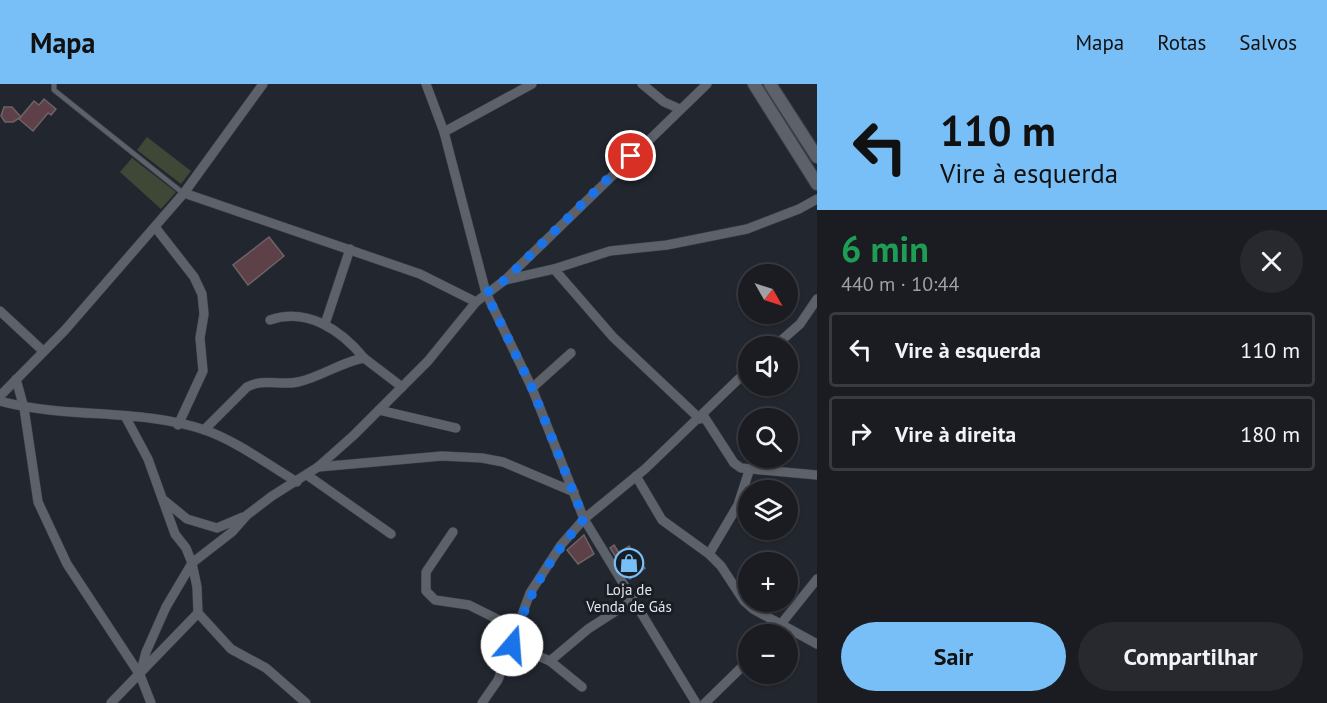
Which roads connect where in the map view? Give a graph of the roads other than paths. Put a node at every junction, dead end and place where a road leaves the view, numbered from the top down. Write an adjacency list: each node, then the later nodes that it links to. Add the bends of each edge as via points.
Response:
1 (54, 84): 13 (lane, via 54,90)
2 (263, 84): 13 (street)
3 (426, 84): 10 (street)
4 (532, 84): 10 (street)
5 (642, 84): 9 (street)
6 (707, 84): 9 (street)
7 (754, 84): 12 (street)
8 (770, 84): 11 (street)
9 (680, 109): 18 (street)
10 (444, 132): 19 (street)
11 (817, 157)
12 (817, 184)
13 (184, 193): 15 (street); 16 (street)
14 (817, 199): 17 (street, via 747,228 667,246 610,251)
15 (155, 227): 26 (street); 39 (street, via 194,277 202,294 203,371)
16 (350, 249): 21 (street, via 420,274); 24 (street)
17 (554, 269): 18 (street); 38 (street, via 613,337)
18 (505, 280): 19 (street)
19 (486, 293): 21 (street); 32 (street)
20 (817, 299): 25 (street)
21 (476, 302): 31 (street)
22 (0, 311): 26 (street)
23 (270, 320): 24 (street, via 294,314)
24 (325, 324): 28 (street, via 350,340)
25 (786, 336)
26 (43, 351): 29 (street)
27 (571, 353): 32 (street)
28 (364, 358): 31 (street); 41 (street, via 299,382 255,383)
29 (16, 379): 33 (street); 35 (street)
30 (738, 379): 38 (street)
31 (402, 387): 36 (street)
32 (532, 388): 48 (street)
33 (0, 396)
34 (0, 402): 35 (street)
35 (24, 408): 37 (street); 67 (street, via 38,502 67,564)
36 (379, 410): 40 (street); 42 (street)
37 (125, 416): 39 (street); 49 (street)
38 (701, 417): 43 (street, via 734,463); 46 (street)
39 (178, 424): 41 (street)
40 (456, 428)
41 (204, 430): 47 (street)
42 (318, 467): 44 (street); 48 (street, via 442,456 482,458 503,462)
43 (749, 471): 45 (street); 54 (street, via 733,516)
44 (307, 475): 47 (street); 53 (street)
45 (817, 475)
46 (636, 476): 51 (street); 54 (street, via 662,520)
47 (297, 482): 50 (street)
48 (574, 492): 51 (street)
49 (165, 501): 50 (street, via 187,519 218,528); 55 (street, via 171,526)
50 (247, 515): 55 (street)
51 (584, 519): 57 (street); 61 (street, via 530,593)
52 (453, 532): 61 (street, via 426,572 426,591 435,600 469,604)
53 (391, 534)
54 (709, 554): 59 (street, via 744,601)
55 (192, 563): 58 (street); 67 (street, via 166,607)
56 (817, 579): 60 (street)
57 (633, 600): 65 (street, via 588,629); 73 (street)
58 (198, 613): 67 (street); 71 (street, via 231,649 267,668)
59 (781, 624)
60 (784, 624)
61 (517, 629): 64 (street)
62 (798, 633): 63 (street)
63 (817, 644)
64 (512, 645): 65 (street); 72 (street, via 498,680)
65 (550, 661): 68 (street)
66 (738, 671): 74 (street)
67 (140, 675): 69 (street); 70 (street)
68 (582, 687)
69 (111, 703)
70 (152, 703)
71 (306, 703)
72 (482, 703)
73 (696, 703)
74 (705, 703)

